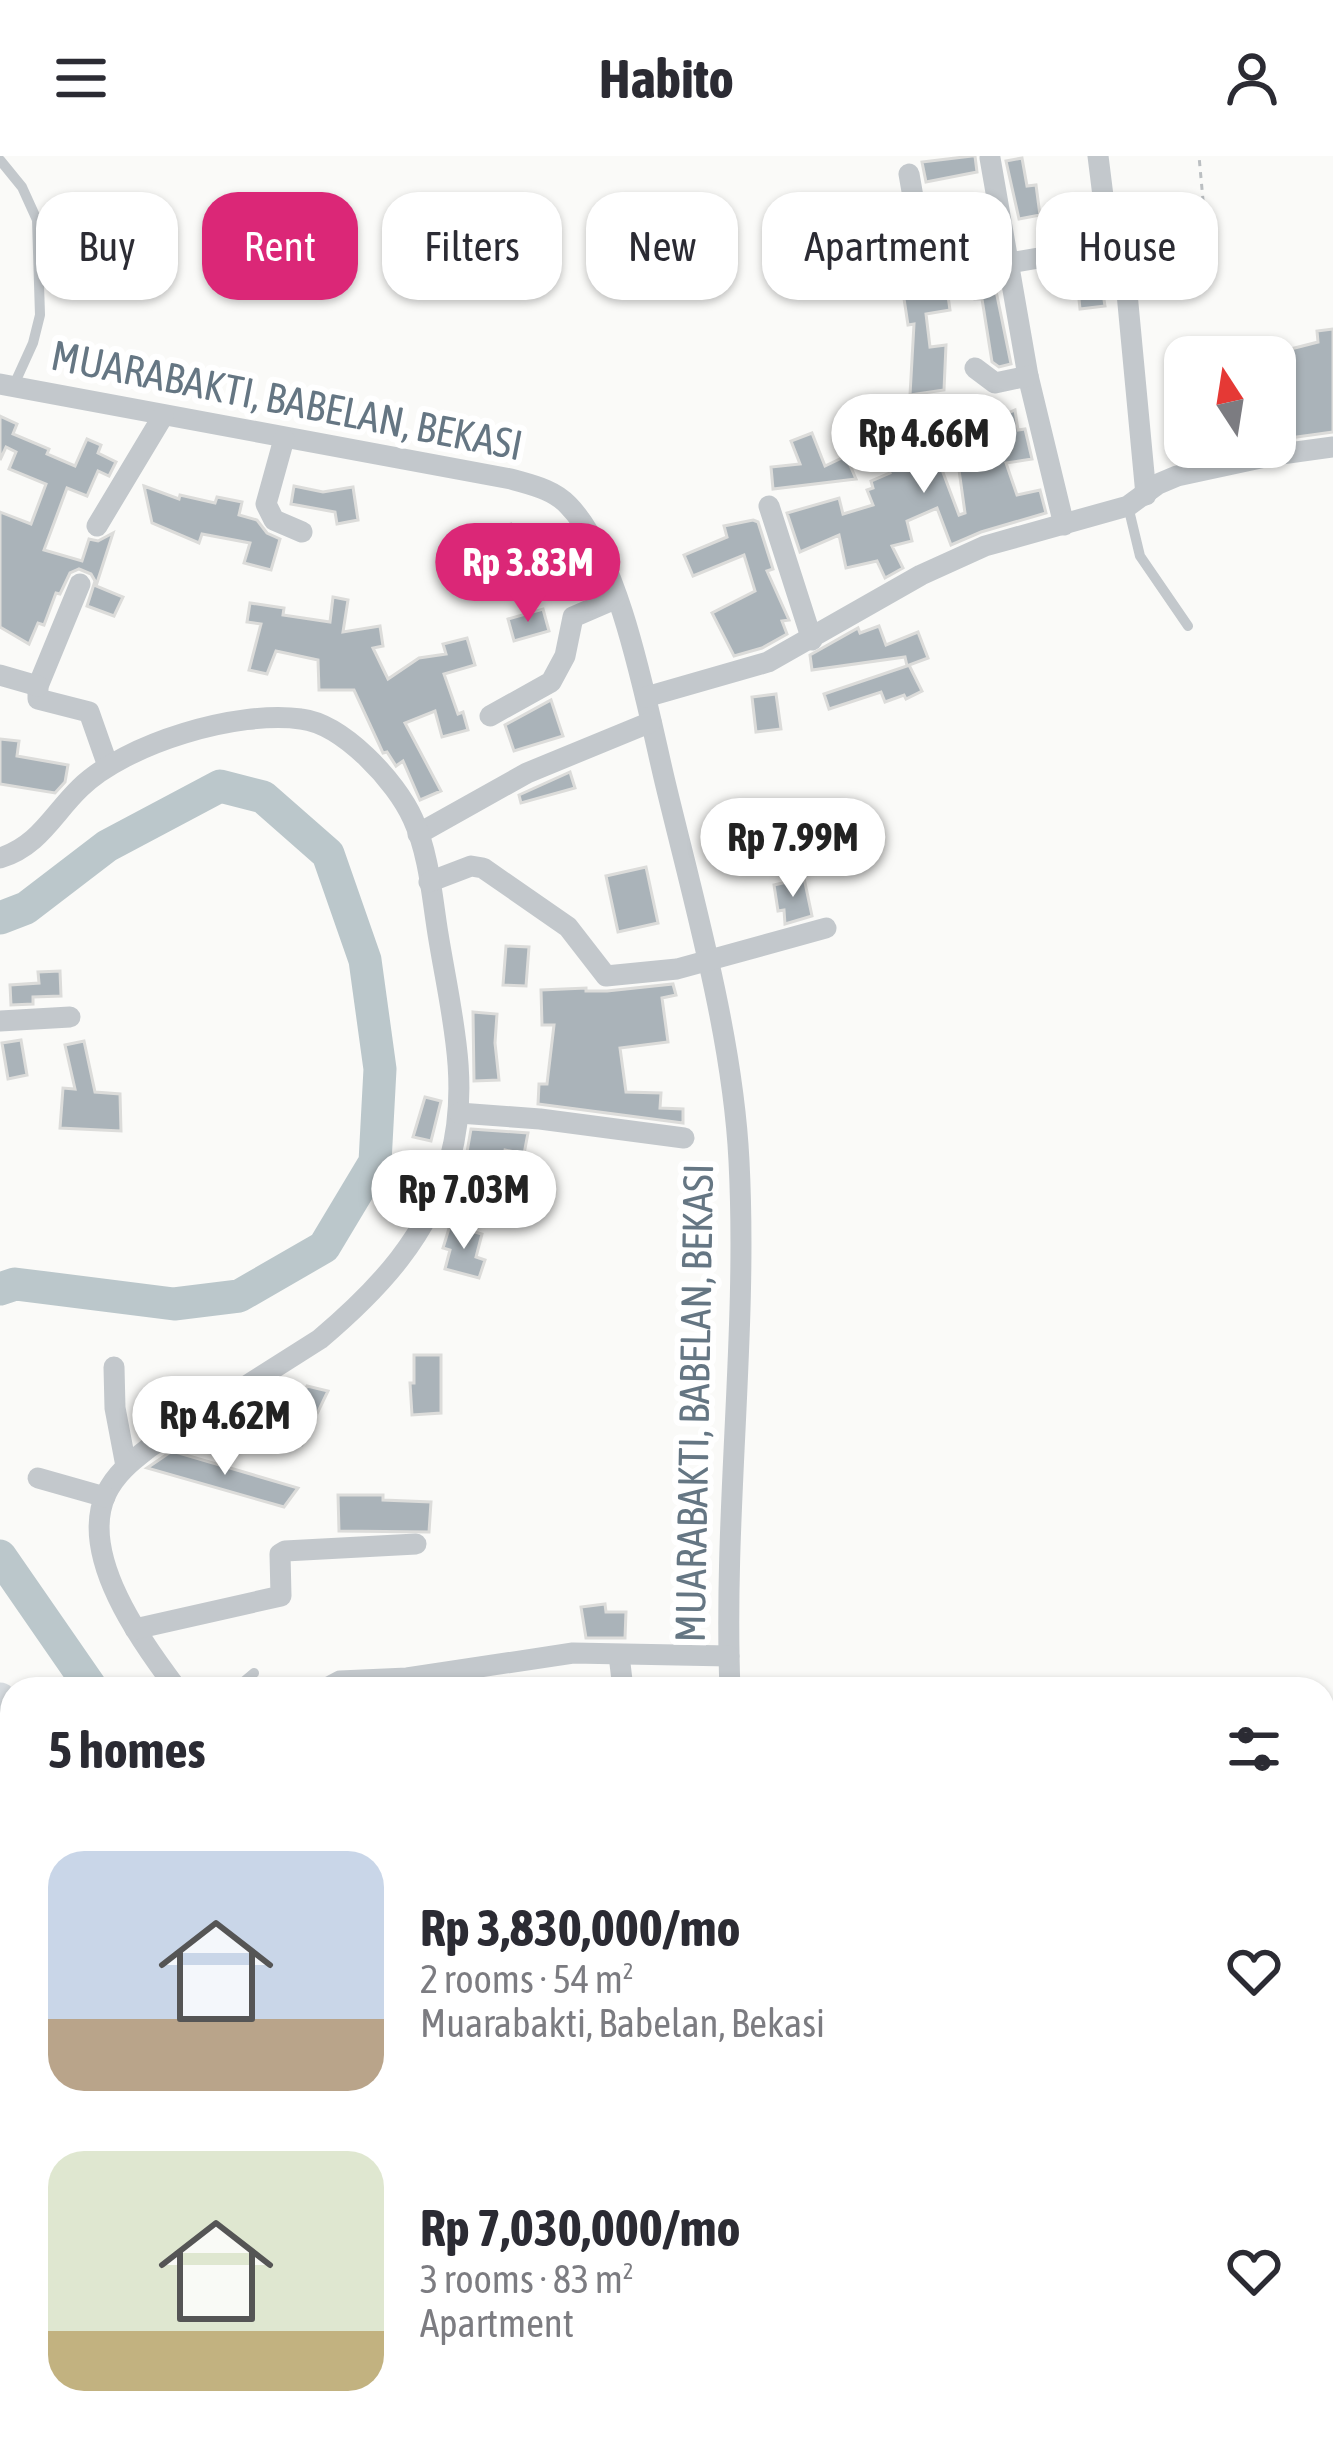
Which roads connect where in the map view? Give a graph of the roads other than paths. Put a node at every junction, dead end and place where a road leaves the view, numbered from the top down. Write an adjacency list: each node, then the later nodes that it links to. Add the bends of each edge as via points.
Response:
1 (1098, 156): 7 (street)
2 (990, 158): 6 (street)
3 (0, 160): 12 (lane, via 37,220 40,315 33,343)
4 (909, 174): 5 (street)
5 (912, 192)
6 (996, 192)
7 (1102, 192)
8 (1012, 286): 11 (street)
9 (1129, 300): 16 (street)
10 (975, 368): 11 (street, via 994,383)
11 (1028, 376): 18 (street)
12 (4, 387): 13 (street, MUARABAKTI, BABELAN, BEKASI)
13 (163, 416): 14 (street, MUARABAKTI, BABELAN, BEKASI); 19 (street)
14 (284, 439): 20 (street, via 266,504 274,520); 22 (street, MUARABAKTI, BABELAN, BEKASI, via 549,490 577,516)
15 (1333, 447): 16 (street, via 1177,476)
16 (1137, 501): 18 (street); 23 (lane, via 1140,556)
17 (769, 506): 24 (street)
18 (1064, 525): 24 (street, via 921,574)
19 (98, 526)
20 (302, 532)
21 (80, 584): 26 (street)
22 (617, 598): 27 (street, MUARABAKTI, BABELAN, BEKASI); 28 (street, via 573,617 551,682)
23 (1188, 626)
24 (812, 640): 27 (street, via 749,669)
25 (0, 675): 26 (street)
26 (38, 686): 30 (street, via 41,701 89,712)
27 (646, 698): 29 (street, MUARABAKTI, BABELAN, BEKASI)
28 (490, 716)
29 (651, 722): 31 (street, via 527,773); 35 (street, MUARABAKTI, BABELAN, BEKASI)
30 (108, 766): 31 (street, via 210,728 303,719 334,728 356,746 403,802); 32 (street, via 38,838)
31 (418, 834): 33 (street)
32 (0, 858)
33 (429, 882): 35 (street, via 482,868 568,927 606,976); 38 (street, via 454,1018)
34 (826, 928): 35 (street)
35 (706, 960): 47 (street, MUARABAKTI, BABELAN, BEKASI, via 739,1161)
36 (70, 1017): 37 (street)
37 (0, 1021)
38 (459, 1113): 39 (street); 41 (street, via 440,1190 388,1276 320,1340)
39 (684, 1138)
40 (114, 1367): 41 (street)
41 (126, 1466): 43 (street)
42 (38, 1478): 43 (street)
43 (105, 1497): 45 (street, via 103,1552)
44 (416, 1544): 45 (street, via 285,1551 281,1595)
45 (135, 1629): 49 (street)
46 (619, 1655): 47 (street); 51 (street, via 573,1653); 52 (street)
47 (729, 1656): 53 (street, MUARABAKTI, BABELAN, BEKASI)
48 (254, 1673): 50 (lane)
49 (169, 1677)
50 (249, 1677)
51 (414, 1677)
52 (622, 1677)
53 (730, 1677)

